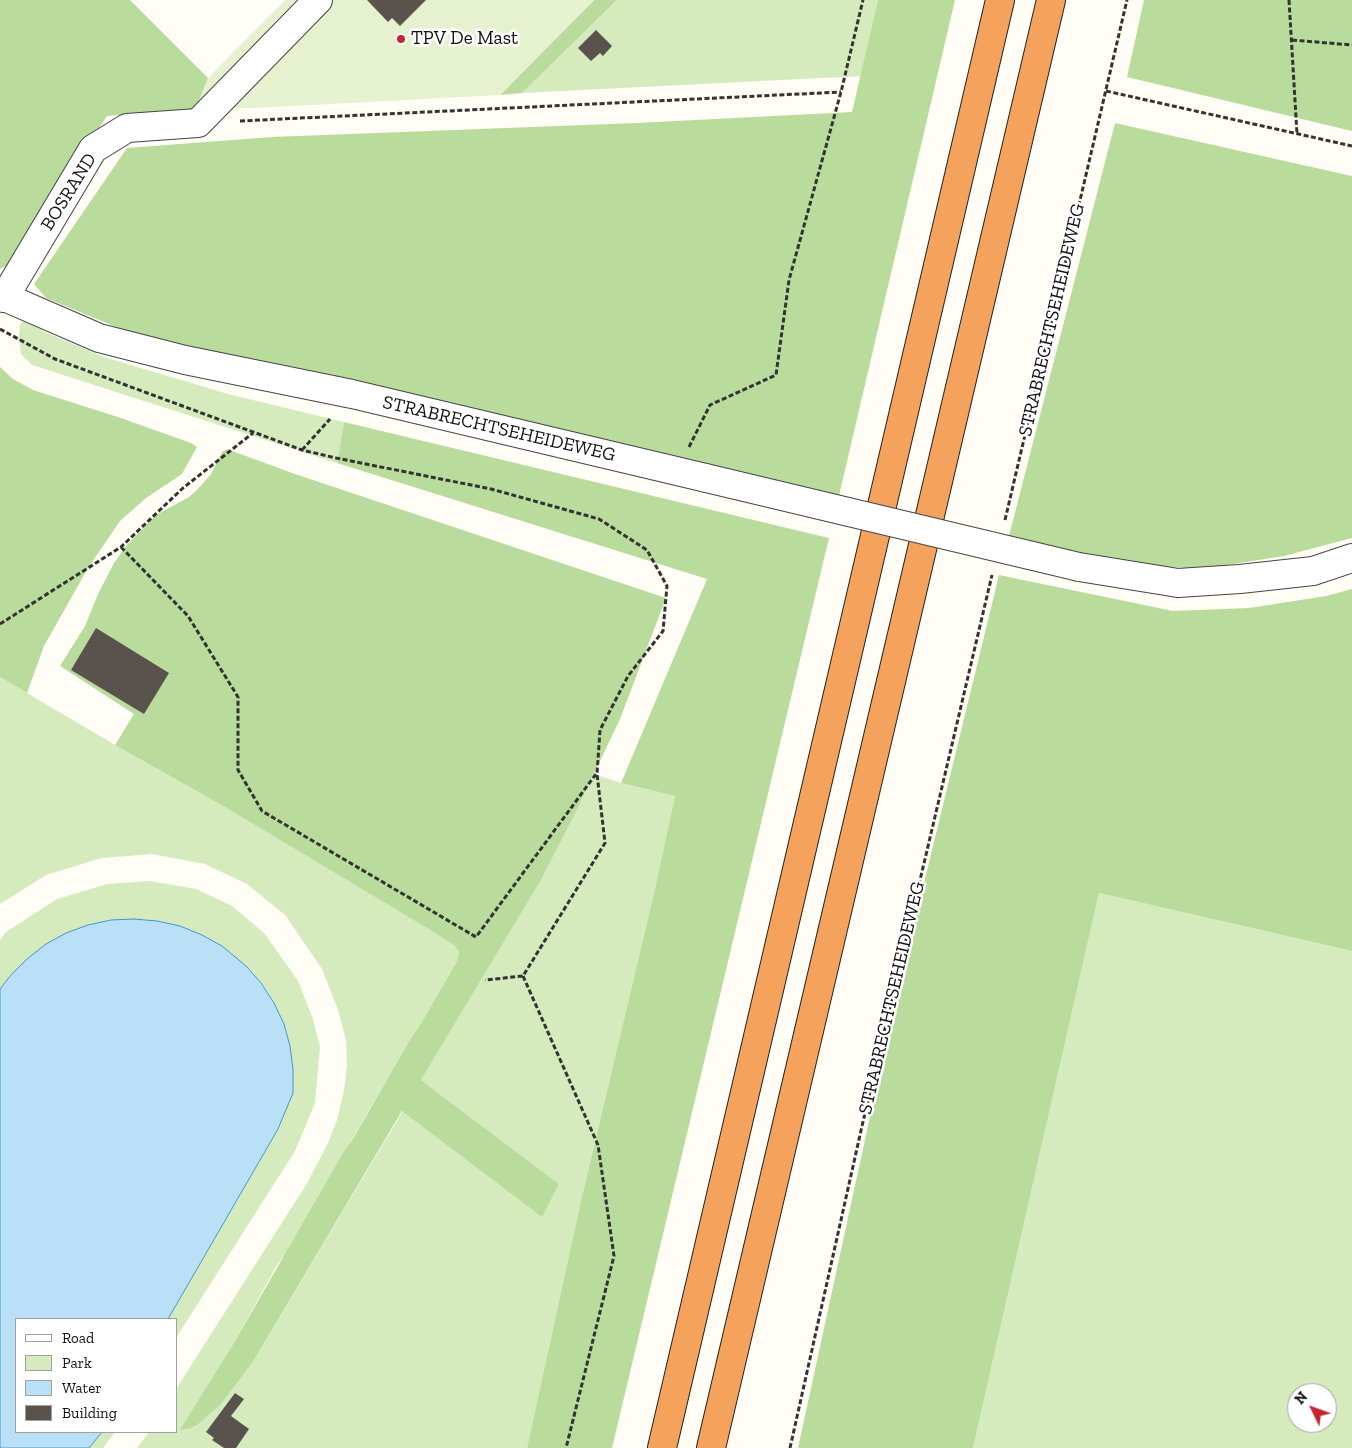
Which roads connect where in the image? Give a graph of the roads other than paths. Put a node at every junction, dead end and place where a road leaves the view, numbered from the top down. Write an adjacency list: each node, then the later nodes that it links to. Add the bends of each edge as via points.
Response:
1 (318, 0): 4 (street, BOSRAND, via 198,123 128,128 93,150)
2 (1000, 0): 6 (highway)
3 (1050, 0): 7 (highway)
4 (2, 296): 5 (street, STRABRECHTSEHEIDEWEG, bridge, via 99,338 185,360 352,394 1079,567 1178,583 1313,571)
5 (1352, 558)
6 (662, 1448)
7 (710, 1448)

